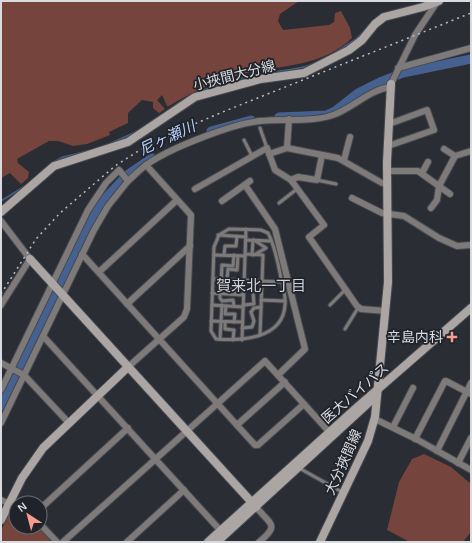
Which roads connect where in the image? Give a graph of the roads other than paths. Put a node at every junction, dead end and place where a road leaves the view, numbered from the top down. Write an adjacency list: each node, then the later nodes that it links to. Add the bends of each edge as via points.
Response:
1 (438, 1): 3 (street, via 415,35); 37 (main road, 小挾間大分線, via 384,17 350,50 304,73 261,79 195,97 128,142 54,166)
2 (471, 48): 3 (street)
3 (398, 69): 4 (street)
4 (391, 85): 5 (street, via 333,115); 6 (main road, 大分挾間線)
5 (289, 119): 11 (street); 20 (street, via 259,121 227,128)
6 (388, 124): 10 (main road, 大分挾間線); 10 (street, via 427,110 434,130)
7 (260, 128): 13 (lane)
8 (350, 137): 18 (street)
9 (244, 140): 16 (lane)
10 (388, 146): 21 (main road, 大分挾間線)
11 (287, 148): 13 (street); 15 (street)
12 (444, 149): 17 (street)
13 (268, 151): 16 (street); 24 (street, via 277,172)
14 (471, 151): 17 (street)
15 (322, 155): 18 (street); 25 (street)
16 (252, 156): 29 (street)
17 (455, 156): 28 (street)
18 (344, 160): 26 (street, via 382,183)
19 (428, 162): 22 (street)
20 (146, 165): 23 (street); 33 (street)
21 (387, 170): 22 (street, via 416,170); 26 (main road, 大分挾間線)
22 (422, 173): 28 (street)
23 (127, 180): 48 (street, via 108,206); 62 (street, via 119,170 106,183 88,210)
24 (291, 180): 25 (street, via 298,177); 30 (street)
25 (317, 180): 27 (lane)
26 (387, 183): 38 (main road, 大分挾間線)
27 (336, 184)
28 (439, 186): 31 (street); 36 (street, via 437,200)
29 (195, 189)
30 (297, 189): 35 (lane); 64 (street, via 324,225 308,237)
31 (450, 194)
32 (352, 198): 38 (street)
33 (177, 200): 47 (street, via 191,215); 55 (street)
34 (222, 201): 99 (street, via 247,183 275,229 305,349)
35 (279, 203)
36 (431, 208)
37 (1, 212)
38 (388, 214): 46 (street, via 408,217 435,236 456,246); 82 (main road, 大分挾間線)
39 (1, 222): 54 (street)
40 (246, 229): 41 (lane, via 229,229); 43 (lane); 45 (lane, via 265,231)
41 (218, 235): 42 (lane); 49 (lane)
42 (237, 236): 43 (lane); 50 (lane, via 236,246 225,246)
43 (246, 238): 44 (lane); 51 (lane)
44 (254, 240): 45 (lane); 52 (lane); 52 (lane, via 266,248)
45 (271, 241): 61 (lane)
46 (471, 245)
47 (190, 246): 72 (street); 91 (street, via 187,311 184,317)
48 (82, 254): 55 (street); 66 (street)
49 (214, 255): 50 (lane); 56 (lane)
50 (224, 255): 53 (lane)
51 (245, 255): 52 (lane); 53 (lane); 59 (lane)
52 (253, 255): 60 (lane, via 263,255)
53 (236, 256): 57 (lane, via 233,266 222,265); 58 (lane, via 237,270 228,270)
54 (30, 259): 62 (main road); 73 (street)
55 (99, 272): 72 (street)
56 (213, 279): 57 (lane); 65 (lane)
57 (221, 279): 58 (lane); 68 (lane, via 222,288 233,288)
58 (227, 280): 59 (lane)
59 (244, 280): 60 (lane); 69 (lane)
60 (262, 281): 61 (lane); 63 (lane)
61 (282, 282): 71 (lane)
62 (54, 285): 66 (main road); 97 (street)
63 (262, 290): 70 (lane); 78 (lane, via 253,292 254,304)
64 (345, 290): 75 (lane); 80 (street)
65 (212, 293): 67 (lane); 74 (lane)
66 (62, 294): 90 (street); 96 (main road)
67 (220, 294): 68 (lane); 77 (lane, via 222,300 233,300)
68 (235, 294): 69 (lane)
69 (243, 295): 78 (lane)
70 (261, 300): 71 (lane); 79 (lane)
71 (285, 301): 89 (lane, via 279,324)
72 (127, 304): 91 (street)
73 (1, 305)
74 (212, 305): 76 (lane); 83 (lane)
75 (330, 305)
76 (224, 306): 77 (lane); 84 (lane); 85 (lane, via 225,314 234,314)
77 (234, 306): 78 (lane)
78 (243, 306): 86 (lane)
79 (261, 307): 87 (lane, via 254,308 251,312 254,321 252,327); 89 (lane)
80 (358, 308): 82 (street); 88 (lane)
81 (471, 308): 104 (main road, 医大バイパス)
82 (386, 311): 104 (main road, 大分挾間線)
83 (211, 321): 84 (lane); 92 (lane, via 212,335)
84 (223, 321): 85 (lane); 92 (lane); 93 (lane, via 225,330 234,330)
85 (234, 322): 86 (lane)
86 (242, 322): 87 (lane)
87 (242, 328): 94 (lane)
88 (346, 329)
89 (260, 335): 94 (lane)
90 (42, 336): 98 (street); 106 (street)
91 (159, 339): 96 (street); 107 (street)
92 (220, 339): 93 (lane)
93 (233, 340): 94 (lane)
94 (242, 340)
95 (1, 363): 97 (street)
96 (128, 367): 106 (main road); 115 (main road)
97 (12, 368): 98 (street); 103 (street)
98 (24, 374): 110 (street); 111 (street)
99 (278, 375): 100 (street); 107 (street, via 265,361)
100 (285, 382): 108 (street); 112 (street)
101 (471, 383): 105 (street)
102 (413, 388): 113 (street)
103 (1, 390)
104 (378, 392): 109 (main road, 大分挾間線); 116 (main road, 医大バイパス)
105 (469, 393): 118 (street, via 444,381); 119 (street)
106 (97, 395): 110 (main road); 114 (street)
107 (217, 404): 112 (street); 115 (street)
108 (304, 404): 112 (street, via 255,446); 116 (street)
109 (375, 419): 113 (street); 125 (main road, 大分挾間線, via 368,441)
110 (68, 422): 126 (main road, via 35,458)
111 (1, 423)
112 (236, 425)
113 (393, 427): 118 (street)
114 (128, 428): 120 (street); 127 (street)
115 (187, 432): 120 (street); 128 (main road)
116 (332, 434): 122 (main road, 医大バイパス); 128 (main road, 医大バイパス)
117 (471, 438): 121 (street)
118 (416, 439): 119 (street)
119 (437, 451): 121 (street)
120 (156, 459): 124 (street); 134 (street)
121 (458, 463): 123 (street)
122 (299, 468): 125 (lane); 128 (main road, 医大バイパス)
123 (471, 470)
124 (184, 490): 131 (street); 135 (street)
125 (344, 493): 139 (main road, 大分挾間線)
126 (14, 495)
127 (48, 501)
128 (253, 505): 131 (main road, 医大バイパス); 137 (main road, 医大バイパス); 138 (street, via 271,524 272,529)
129 (8, 506): 130 (main road)
130 (1, 520)
131 (220, 530): 136 (main road, 医大バイパス)
132 (48, 532): 133 (street)
133 (57, 542)
134 (64, 542)
135 (127, 542)
136 (208, 542)
137 (218, 542)
138 (259, 542)
139 (320, 542)

